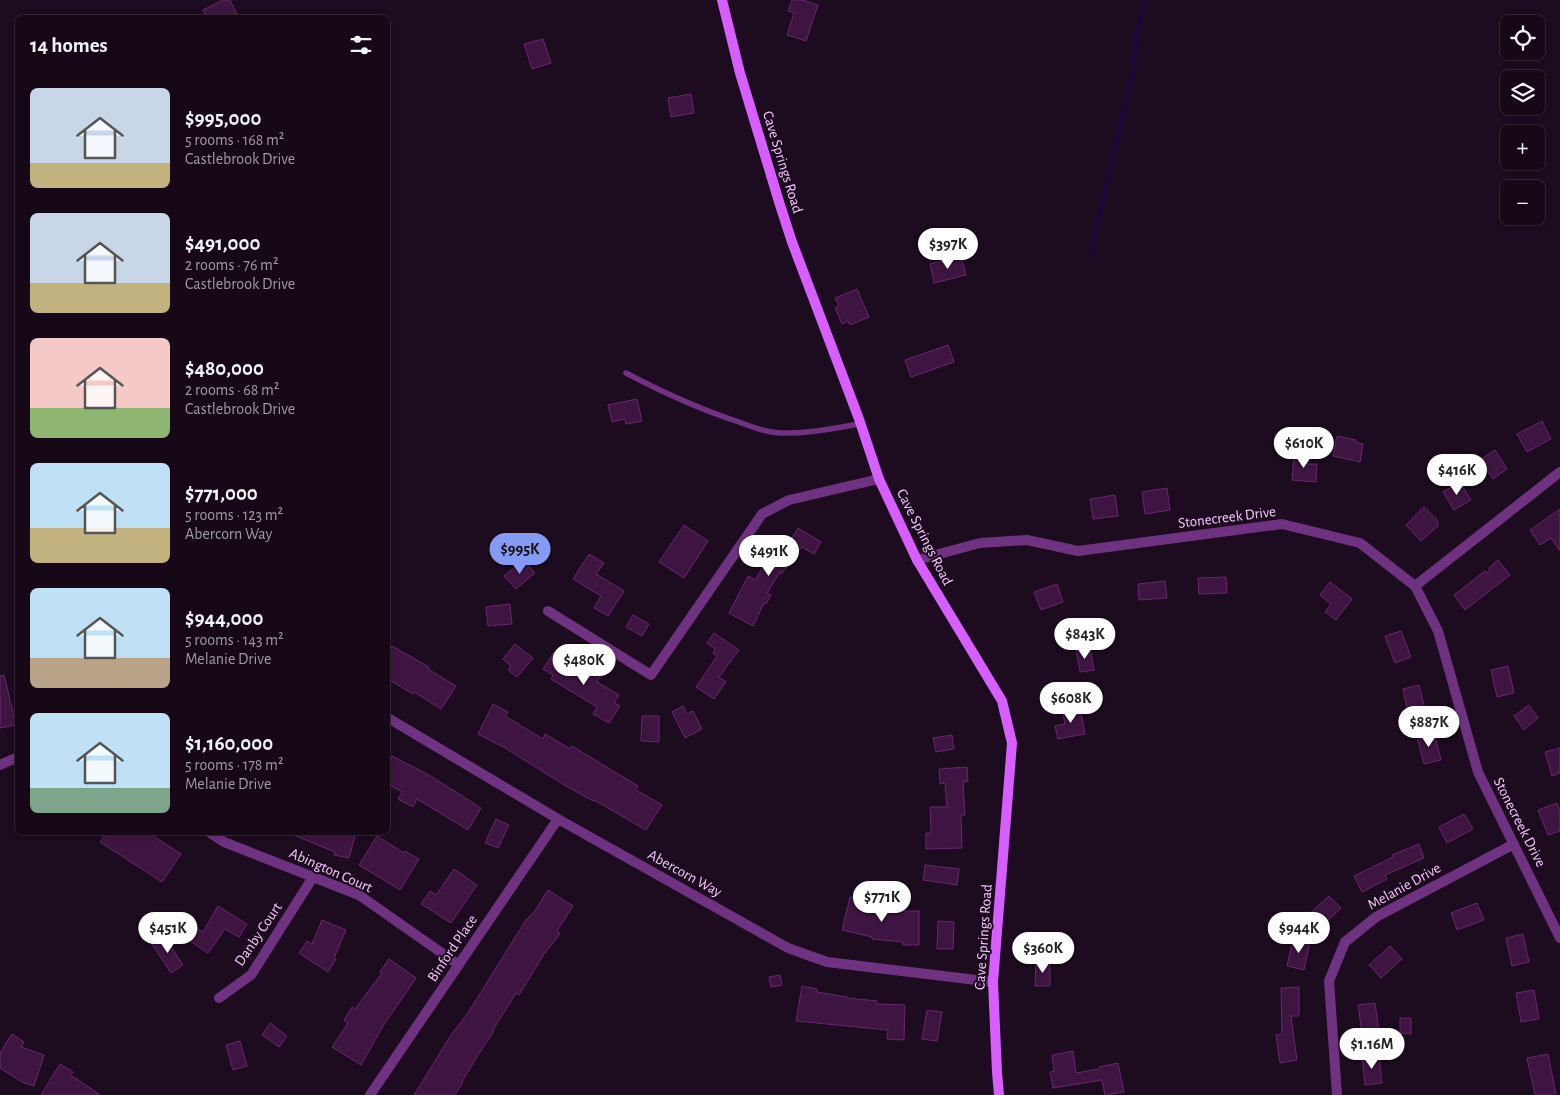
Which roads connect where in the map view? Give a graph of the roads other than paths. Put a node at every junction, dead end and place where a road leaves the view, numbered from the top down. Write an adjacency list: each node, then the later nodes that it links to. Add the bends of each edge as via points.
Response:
1 (722, 0): 3 (street, Cave Springs Road, via 740,73 792,242)
2 (626, 373): 3 (lane, via 713,414 757,429 779,433 807,432)
3 (860, 424): 5 (street, Cave Springs Road)
4 (1560, 472): 7 (street)
5 (879, 479): 6 (street, Cave Springs Road); 8 (street, via 789,500 762,514 651,675)
6 (917, 560): 7 (street, Stonecreek Drive, via 980,543 1027,540 1078,551 1282,524 1360,543); 18 (street, Cave Springs Road, via 1002,701 1012,744)
7 (1415, 586): 14 (street, Stonecreek Drive, via 1438,631 1478,772)
8 (548, 611)
9 (390, 719): 12 (street, Abercorn Way)
10 (15, 758): 11 (street)
11 (0, 765)
12 (558, 819): 17 (street, Binford Place); 18 (street, Abercorn Way, via 788,948 827,962)
13 (214, 835): 15 (street, Abington Court)
14 (1514, 844): 16 (street, Stonecreek Drive); 22 (street, Melanie Drive, via 1376,917 1344,942 1329,981)
15 (313, 877): 17 (street, Abington Court, via 360,895); 19 (street, Danby Court, via 251,975)
16 (1560, 938)
17 (458, 965): 20 (street, Binford Place)
18 (993, 982): 21 (street, Cave Springs Road)
19 (219, 998)
20 (370, 1095)
21 (999, 1095)
22 (1337, 1095)

